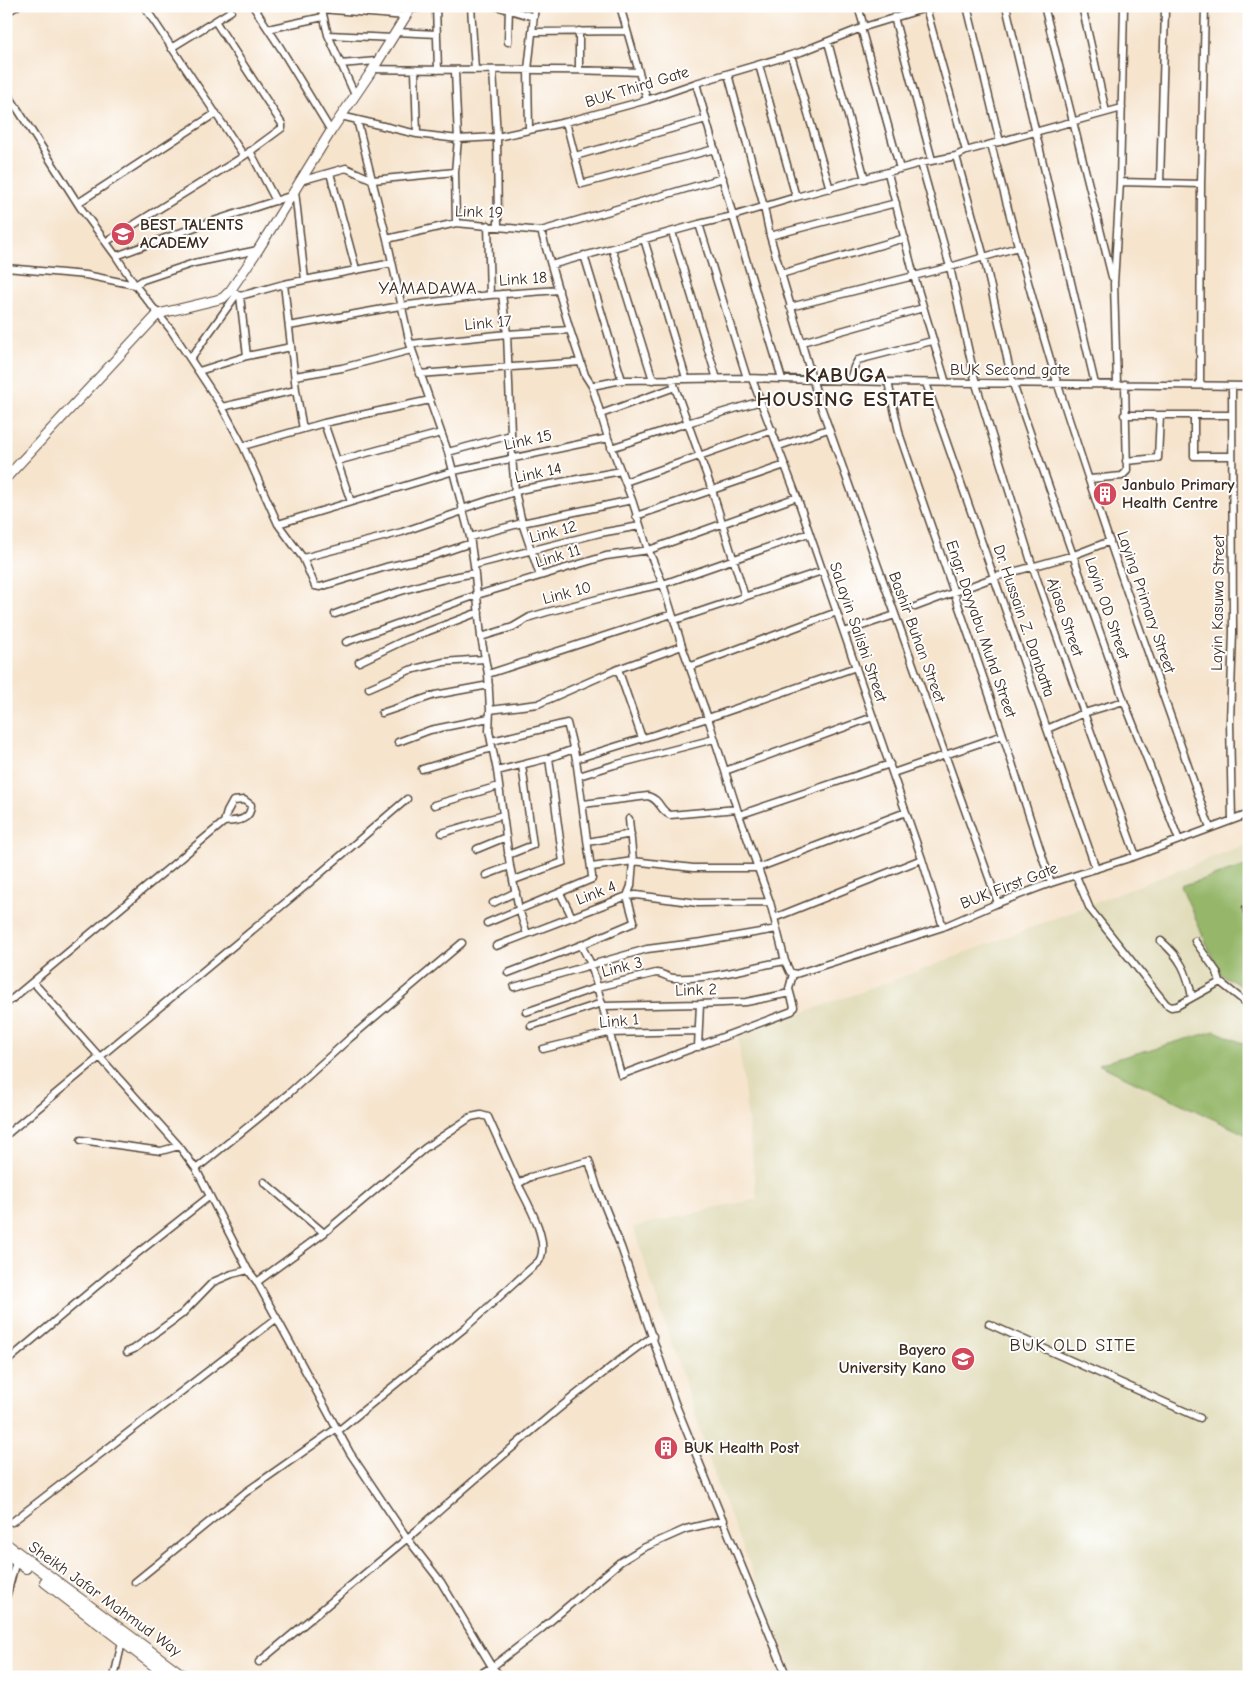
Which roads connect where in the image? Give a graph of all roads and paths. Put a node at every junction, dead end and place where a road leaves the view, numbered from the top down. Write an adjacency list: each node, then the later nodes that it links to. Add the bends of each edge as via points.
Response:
1 (17, 6): 22 (street)
2 (253, 6): 28 (street)
3 (435, 6): 21 (street); 32 (street)
4 (471, 6): 44 (street)
5 (496, 6): 19 (street)
6 (535, 6): 23 (street)
7 (620, 6): 30 (street)
8 (858, 6): 27 (street)
9 (967, 6): 69 (street)
10 (1006, 6): 65 (street)
11 (1044, 6): 62 (street)
12 (1082, 6): 56 (street)
13 (1124, 6): 55 (street)
14 (1163, 6): 88 (street)
15 (1205, 6): 89 (street)
16 (146, 7): 37 (street)
17 (930, 7): 24 (street, BUK Third Gate); 73 (street)
18 (321, 8): 21 (street); 25 (street)
19 (509, 8): 23 (street); 35 (street)
20 (231, 11): 26 (street)
21 (410, 11): 34 (street)
22 (6, 13)
23 (534, 17): 31 (street)
24 (894, 17): 27 (street, BUK Third Gate); 77 (street)
25 (323, 18): 28 (street); 33 (street)
26 (215, 21): 37 (street); 72 (street, via 283,126)
27 (863, 27): 36 (street, BUK Third Gate); 79 (street)
28 (268, 29): 64 (street)
29 (579, 31): 30 (street); 31 (street); 47 (street)
30 (627, 31): 49 (street)
31 (532, 32): 46 (street)
32 (438, 34): 34 (street); 43 (street)
33 (328, 35): 34 (street); 39 (street)
34 (394, 35): 41 (street)
35 (508, 42)
36 (828, 42): 38 (street, BUK Third Gate); 84 (street)
37 (171, 48): 57 (street)
38 (791, 55): 40 (street, BUK Third Gate); 90 (street)
39 (340, 64): 41 (street); 53 (street)
40 (759, 64): 50 (street, BUK Third Gate); 92 (street)
41 (375, 65): 42 (street); 53 (street)
42 (415, 70): 43 (street); 66 (street)
43 (438, 70): 48 (street)
44 (475, 70): 45 (street); 48 (street)
45 (493, 70): 46 (street); 67 (street)
46 (528, 70): 47 (street); 63 (street)
47 (579, 70): 49 (street)
48 (455, 71): 68 (street)
49 (639, 72): 54 (street)
50 (728, 74): 51 (street, BUK Third Gate); 96 (street, Bashir Buhan Street)
51 (696, 83): 54 (street, BUK Third Gate); 59 (street)
52 (6, 91): 94 (street)
53 (355, 96): 58 (street)
54 (647, 100): 61 (street, BUK Third Gate)
55 (1122, 108): 56 (street); 87 (street)
56 (1106, 112): 62 (street)
57 (216, 113): 74 (street); 94 (street)
58 (341, 116): 60 (street, BUK Third Gate); 64 (street)
59 (706, 119): 71 (street); 75 (street)
60 (357, 120): 66 (street, BUK Third Gate); 85 (street)
61 (566, 122): 63 (street, BUK Third Gate); 75 (street)
62 (1072, 122): 65 (street); 124 (street)
63 (529, 130): 67 (street, BUK Third Gate)
64 (331, 131): 86 (street)
65 (1035, 132): 69 (street); 163 (street)
66 (417, 134): 68 (street, BUK Third Gate)
67 (497, 137): 68 (street, BUK Third Gate); 101 (street)
68 (458, 139): 80 (street)
69 (1000, 142): 70 (street)
70 (991, 144): 73 (street); 109 (street, Laying Primary Street)
71 (715, 149): 75 (street, via 584,184 581,183); 83 (street)
72 (250, 151): 74 (street); 93 (street)
73 (966, 151): 76 (street)
74 (244, 156): 108 (street)
75 (575, 156)
76 (956, 156): 77 (street); 114 (street, Layin OD Street)
77 (932, 160): 78 (street)
78 (921, 163): 79 (street); 117 (street, Ajasa Street)
79 (900, 169): 82 (street)
80 (455, 172): 85 (street); 98 (street)
81 (330, 173): 85 (street, via 346,168); 86 (street); 119 (street)
82 (888, 173): 84 (street); 95 (street)
83 (723, 178): 97 (street); 102 (street)
84 (865, 179): 90 (street)
85 (373, 180): 106 (street)
86 (300, 181): 91 (street)
87 (1120, 182): 88 (street); 124 (street)
88 (1160, 183): 89 (street)
89 (1201, 184): 165 (street)
90 (830, 189): 92 (street)
91 (292, 193): 93 (street); 111 (street); 122 (street)
92 (796, 197): 96 (street)
93 (276, 201): 113 (street)
94 (78, 203): 108 (street)
95 (896, 203): 104 (street); 105 (street)
96 (764, 207): 97 (street); 104 (street, Bashir Buhan Street)
97 (733, 216): 99 (street); 152 (street)
98 (456, 223): 100 (street, Link 19); 106 (street, Link 19)
99 (700, 224): 103 (street); 149 (street, SaLayin Salishi Street)
100 (488, 225): 101 (street, Link 19); 129 (street)
101 (498, 226): 102 (street, Link 19)
102 (541, 231): 116 (street)
103 (672, 232): 107 (street); 151 (street)
104 (770, 236): 120 (street, Bashir Buhan Street)
105 (905, 238): 120 (street); 121 (street)
106 (387, 239): 115 (street)
107 (644, 239): 110 (street); 148 (street)
108 (106, 242): 113 (street)
109 (1018, 246): 114 (street); 160 (street, Laying Primary Street)
110 (612, 248): 112 (street); 154 (street)
111 (258, 250): 125 (street, via 194,263); 127 (street)
112 (584, 255): 116 (street); 153 (street)
113 (116, 256): 125 (street)
114 (984, 257): 117 (street); 162 (street, Layin OD Street)
115 (392, 263): 119 (street); 130 (street)
116 (551, 265): 126 (street)
117 (950, 267): 121 (street); 161 (street, Ajasa Street)
118 (6, 268): 125 (street, via 86,274)
119 (356, 270): 122 (street)
120 (781, 274): 131 (street, Bashir Buhan Street)
121 (914, 276): 131 (street); 132 (street)
122 (305, 280): 123 (street)
123 (284, 284): 127 (street); 134 (street)
124 (1114, 284): 164 (street)
125 (135, 285): 133 (street)
126 (559, 290): 128 (street, Link 18); 135 (street)
127 (236, 294): 133 (street); 141 (street); 142 (street)
128 (502, 294): 129 (street, Link 18); 136 (street)
129 (490, 295): 130 (street, Link 18)
130 (400, 306): 134 (street, Link 18); 139 (street)
131 (790, 307): 138 (street, Bashir Buhan Street)
132 (923, 308): 137 (street); 138 (street)
133 (158, 314): 142 (street); 199 (street)
134 (289, 326): 140 (street)
135 (570, 330): 136 (street, Link 17); 143 (street)
136 (506, 334): 139 (street, Link 17); 144 (street)
137 (932, 341): 156 (street, via 858,360); 159 (street)
138 (802, 342): 155 (street, Bashir Buhan Street)
139 (410, 347): 146 (street); 147 (street, Link 17, via 342,368)
140 (291, 348): 141 (street); 147 (street)
141 (247, 356): 145 (street)
142 (191, 358): 145 (street)
143 (581, 362): 144 (street); 166 (street)
144 (508, 368): 146 (street); 185 (street)
145 (199, 371): 173 (street)
146 (419, 374): 171 (street)
147 (295, 376): 170 (street)
148 (686, 378): 150 (street, BUK Second gate); 151 (street, BUK Second gate)
149 (750, 378): 151 (street, BUK Second gate); 152 (street, BUK Second gate); 172 (street, SaLayin Salishi Street)
150 (672, 379): 154 (street, BUK Second gate); 169 (street)
151 (717, 379)
152 (782, 379): 155 (street, BUK Second gate)
153 (622, 380): 154 (street, BUK Second gate); 166 (street, BUK Second gate)
154 (653, 380)
155 (812, 380): 156 (street, BUK Second gate); 181 (street, Bashir Buhan Street)
156 (850, 380): 157 (street, BUK Second gate)
157 (888, 382): 158 (street, BUK Second gate); 228 (street, Engr. Dayyabu Muhd Street, via 900,436)
158 (926, 383): 159 (street, BUK Second gate); 226 (street, Dr. Hussain Z. Danbatta)
159 (946, 383): 161 (street, BUK Second gate)
160 (1058, 383): 162 (street, BUK Second gate); 163 (street, BUK Second gate); 200 (street, Laying Primary Street)
161 (976, 384): 162 (street, BUK Second gate); 222 (street, Ajasa Street)
162 (1013, 384): 218 (street, Layin OD Street)
163 (1095, 384): 164 (street, BUK Second gate)
164 (1121, 384): 165 (street, BUK Second gate); 178 (street)
165 (1200, 385): 167 (street, BUK Second gate)
166 (592, 386): 174 (street)
167 (1232, 386): 168 (street, BUK Second gate); 177 (street, Layin Kasuwa Street)
168 (1249, 386)
169 (675, 387): 174 (street); 179 (street)
170 (296, 390): 173 (street); 182 (street)
171 (430, 400): 180 (street); 184 (street)
172 (761, 401): 179 (street); 183 (street, SaLayin Salishi Street)
173 (222, 407): 187 (street)
174 (601, 414): 186 (street)
175 (1160, 415): 176 (street); 178 (street); 195 (street, via 1158,458)
176 (1194, 415): 177 (street); 192 (street, via 1194,456)
177 (1232, 415): 192 (street, Layin Kasuwa Street)
178 (1124, 416): 195 (street)
179 (687, 422): 189 (street); 191 (street)
180 (324, 424): 182 (street); 194 (street)
181 (828, 429): 188 (street); 235 (street, Bashir Buhan Street)
182 (303, 430): 187 (street)
183 (773, 430): 188 (street, SaLayin Salishi Street); 191 (street)
184 (441, 433): 190 (street); 194 (street)
185 (511, 435): 190 (street); 193 (street)
186 (608, 438): 189 (street); 193 (street, Link 15)
187 (243, 446): 210 (street)
188 (779, 446): 196 (street, SaLayin Salishi Street)
189 (611, 448): 198 (street)
190 (448, 452): 197 (street)
191 (698, 455): 201 (street); 202 (street)
192 (1232, 456): 282 (street, Layin Kasuwa Street)
193 (512, 458): 197 (street, Link 15); 203 (street)
194 (337, 461): 206 (street)
195 (1126, 461): 200 (street, via 1125,474)
196 (785, 465): 202 (street); 204 (street, SaLayin Salishi Street)
197 (454, 471): 206 (street, Link 15); 207 (street)
198 (621, 472): 201 (street); 203 (street, Link 14)
199 (6, 478)
200 (1090, 479): 215 (street, Laying Primary Street)
201 (625, 482): 205 (street)
202 (712, 490): 208 (street); 211 (street)
203 (515, 491): 207 (street, Link 14); 209 (street)
204 (797, 498): 211 (street, Link 11); 213 (street, SaLayin Salishi Street)
205 (632, 500): 208 (street); 209 (street)
206 (351, 502): 210 (street, Link 15)
207 (462, 510): 214 (street); 219 (street, Link 14, via 402,532)
208 (636, 516): 212 (street)
209 (522, 523): 214 (street); 217 (street)
210 (278, 524): 219 (street)
211 (722, 524): 216 (street, Link 11); 220 (street)
212 (640, 526): 216 (street); 217 (street, Link 12, via 600,533)
213 (809, 533): 220 (street, Link 10); 223 (street, SaLayin Salishi Street)
214 (470, 540): 219 (street, via 427,558 386,566 320,587 315,586); 221 (street)
215 (1110, 541): 218 (street); 284 (street, Laying Primary Street)
216 (649, 550): 225 (street, Link 11, via 606,556); 227 (street)
217 (532, 552): 221 (street, Link 12); 225 (street)
218 (1074, 555): 222 (street); 249 (street, Layin OD Street)
219 (304, 558)
220 (733, 559): 227 (street, Link 10); 230 (street)
221 (474, 565): 224 (street)
222 (1033, 568): 226 (street); 252 (street, Ajasa Street)
223 (822, 571): 230 (street); 233 (street, SaLayin Salishi Street)
224 (475, 573): 229 (street); 234 (street, via 438,579)
225 (540, 576): 229 (street, Link 11)
226 (995, 577): 228 (street); 256 (street, Dr. Hussain Z. Danbatta)
227 (663, 584): 236 (street); 238 (street, Link 10, via 547,612)
228 (954, 593): 231 (street); 257 (street, Engr. Dayyabu Muhd Street)
229 (477, 595): 232 (street); 239 (street, Link 11)
230 (745, 597): 236 (street)
231 (915, 607)
232 (479, 612): 238 (street); 242 (street, via 405,640)
233 (837, 612): 237 (street, SaLayin Salishi Street); 243 (street)
234 (335, 614)
235 (895, 615): 237 (street); 263 (street, Bashir Buhan Street)
236 (673, 617): 240 (street); 246 (street)
237 (844, 632): 244 (street, SaLayin Salishi Street)
238 (480, 637): 241 (street)
239 (346, 642)
240 (682, 646): 243 (street); 245 (street)
241 (484, 660): 246 (street); 248 (street, via 444,662 410,670)
242 (359, 662)
243 (689, 667): 255 (street)
244 (856, 667): 253 (street, SaLayin Salishi Street); 255 (street)
245 (618, 669): 250 (street, via 538,704); 258 (street)
246 (488, 674): 247 (street)
247 (489, 685): 250 (street); 251 (street, via 435,695)
248 (369, 688)
249 (1124, 701): 252 (street); 288 (street, Layin OD Street)
250 (490, 710): 254 (street)
251 (382, 713)
252 (1084, 713): 256 (street); 292 (street, Ajasa Street)
253 (873, 717): 266 (street, SaLayin Salishi Street); 270 (street)
254 (489, 718): 260 (street, via 430,730); 261 (street)
255 (708, 718): 258 (street); 259 (street); 265 (street)
256 (1047, 729): 298 (street, Dr. Hussain Z. Danbatta)
257 (1003, 735): 263 (street); 302 (street, Engr. Dayyabu Muhd Street)
258 (642, 738): 265 (street)
259 (714, 739): 270 (street); 272 (street)
260 (398, 742)
261 (492, 744): 262 (street, via 566,722); 268 (street); 269 (street)
262 (574, 749): 264 (street); 265 (street)
263 (945, 756): 271 (street); 308 (street, Bashir Buhan Street)
264 (549, 758): 267 (street); 301 (street, via 563,862)
265 (576, 759): 272 (street)
266 (890, 764): 271 (street, SaLayin Salishi Street); 277 (street)
267 (522, 765): 269 (street); 291 (street, via 533,845)
268 (422, 769)
269 (498, 770): 273 (street)
270 (725, 771): 277 (street)
271 (893, 773): 278 (street, SaLayin Salishi Street)
272 (579, 776): 275 (street)
273 (499, 786): 276 (street); 279 (street)
274 (407, 799): 343 (street)
275 (583, 804): 277 (street, via 648,796 657,800 670,816); 289 (street)
276 (434, 805)
277 (738, 812): 297 (street)
278 (906, 812): 293 (street, SaLayin Salishi Street); 297 (street)
279 (503, 814): 285 (street); 287 (street)
280 (1249, 814): 282 (street, BUK First Gate)
281 (628, 819): 286 (street)
282 (1232, 820): 284 (street, BUK First Gate)
283 (224, 822): 283 (street, via 244,820 251,805 244,800 233,801); 327 (street)
284 (1210, 828): 288 (street, BUK First Gate)
285 (442, 833)
286 (631, 834): 289 (street); 294 (street)
287 (506, 837): 290 (street); 291 (street)
288 (1179, 840): 292 (street, BUK First Gate)
289 (588, 842): 296 (street)
290 (477, 849)
291 (508, 855): 295 (street)
292 (1136, 856): 298 (street, BUK First Gate)
293 (922, 859): 312 (street); 315 (street, SaLayin Salishi Street)
294 (633, 861): 296 (street); 297 (street, via 693,868); 305 (street)
295 (510, 866): 299 (street); 301 (street)
296 (592, 867): 304 (street, via 592,879)
297 (758, 868): 306 (street)
298 (1096, 868): 300 (street, BUK First Gate)
299 (486, 875)
300 (1076, 876): 302 (street, BUK First Gate); 332 (street, via 1090,909 1166,1004 1177,1006)
301 (514, 880): 303 (street)
302 (1051, 883): 308 (street, BUK First Gate)
303 (516, 892): 307 (street); 310 (street)
304 (560, 893): 310 (street); 311 (street)
305 (627, 896): 306 (street, Link 4, via 698,903); 311 (street, Link 4); 321 (street, via 633,923)
306 (770, 902): 312 (street)
307 (493, 903)
308 (998, 903): 315 (street, BUK First Gate)
309 (1246, 908): 313 (street)
310 (519, 909): 314 (street); 317 (street)
311 (572, 917): 317 (street, Link 4)
312 (774, 918): 316 (street)
313 (1249, 920)
314 (486, 923)
315 (944, 927): 326 (street, BUK First Gate)
316 (777, 929): 323 (street); 324 (street, via 647,949)
317 (527, 934): 322 (street, Link 4)
318 (1195, 941): 328 (street, via 1217,972)
319 (462, 942): 347 (street)
320 (1161, 942): 332 (street, via 1182,965)
321 (581, 945): 324 (street); 325 (street)
322 (496, 946)
323 (785, 960): 326 (street); 330 (street, Link 3, via 695,977 673,978 656,973)
324 (591, 964): 329 (street); 330 (street)
325 (508, 973)
326 (793, 974): 331 (street)
327 (33, 982): 333 (street); 343 (street)
328 (1220, 982): 332 (street); 336 (street)
329 (514, 987)
330 (598, 987): 334 (street); 337 (street, Link 3)
331 (790, 993): 335 (street, Link 2, via 746,1002); 341 (street, via 792,1011)
332 (1192, 997)
333 (6, 1004)
334 (603, 1004): 335 (street, Link 2); 338 (street, Link 2); 340 (street)
335 (700, 1004): 339 (street)
336 (1249, 1005)
337 (526, 1012)
338 (531, 1026)
339 (698, 1031): 340 (street, Link 1); 341 (street)
340 (608, 1033): 341 (street, via 619,1075); 342 (street, Link 1)
341 (698, 1047)
342 (543, 1049)
343 (99, 1057): 344 (street); 346 (street)
344 (6, 1135)
345 (81, 1140): 346 (street, via 161,1151)
346 (179, 1146): 347 (street)
347 (196, 1170): 350 (street)
348 (264, 1182): 351 (street)
349 (518, 1184): 351 (street, via 490,1120 485,1115 476,1115 425,1148); 356 (street, via 530,1177 589,1161); 360 (street, via 543,1241 543,1253 538,1261 466,1327)
350 (210, 1196): 352 (street); 358 (street)
351 (324, 1233): 353 (street)
352 (248, 1270): 353 (street); 357 (street, via 213,1282 182,1314)
353 (257, 1282): 354 (street)
354 (276, 1318): 360 (street); 362 (street)
355 (989, 1324): 359 (street)
356 (652, 1336): 361 (street, via 675,1403); 363 (street, via 530,1432)
357 (127, 1352)
358 (6, 1362)
359 (1200, 1418)
360 (338, 1430): 363 (street); 367 (street, via 246,1492)
361 (724, 1520): 371 (street, via 686,1528 620,1562); 377 (street)
362 (12, 1522)
363 (407, 1538): 370 (street); 371 (street, via 445,1588)
364 (6, 1544): 374 (main road, Sheikh Jafar Mahmud Way)
365 (6, 1554): 366 (main road, Sheikh Jafar Mahmud Way)
366 (16, 1561): 368 (street); 369 (main road, Sheikh Jafar Mahmud Way)
367 (135, 1582)
368 (6, 1598)
369 (122, 1642): 372 (street); 373 (main road, Sheikh Jafar Mahmud Way)
370 (259, 1662)
371 (492, 1667): 375 (street); 376 (street)
372 (114, 1677)
373 (170, 1677)
374 (185, 1677)
375 (475, 1677)
376 (501, 1677)
377 (788, 1677)

